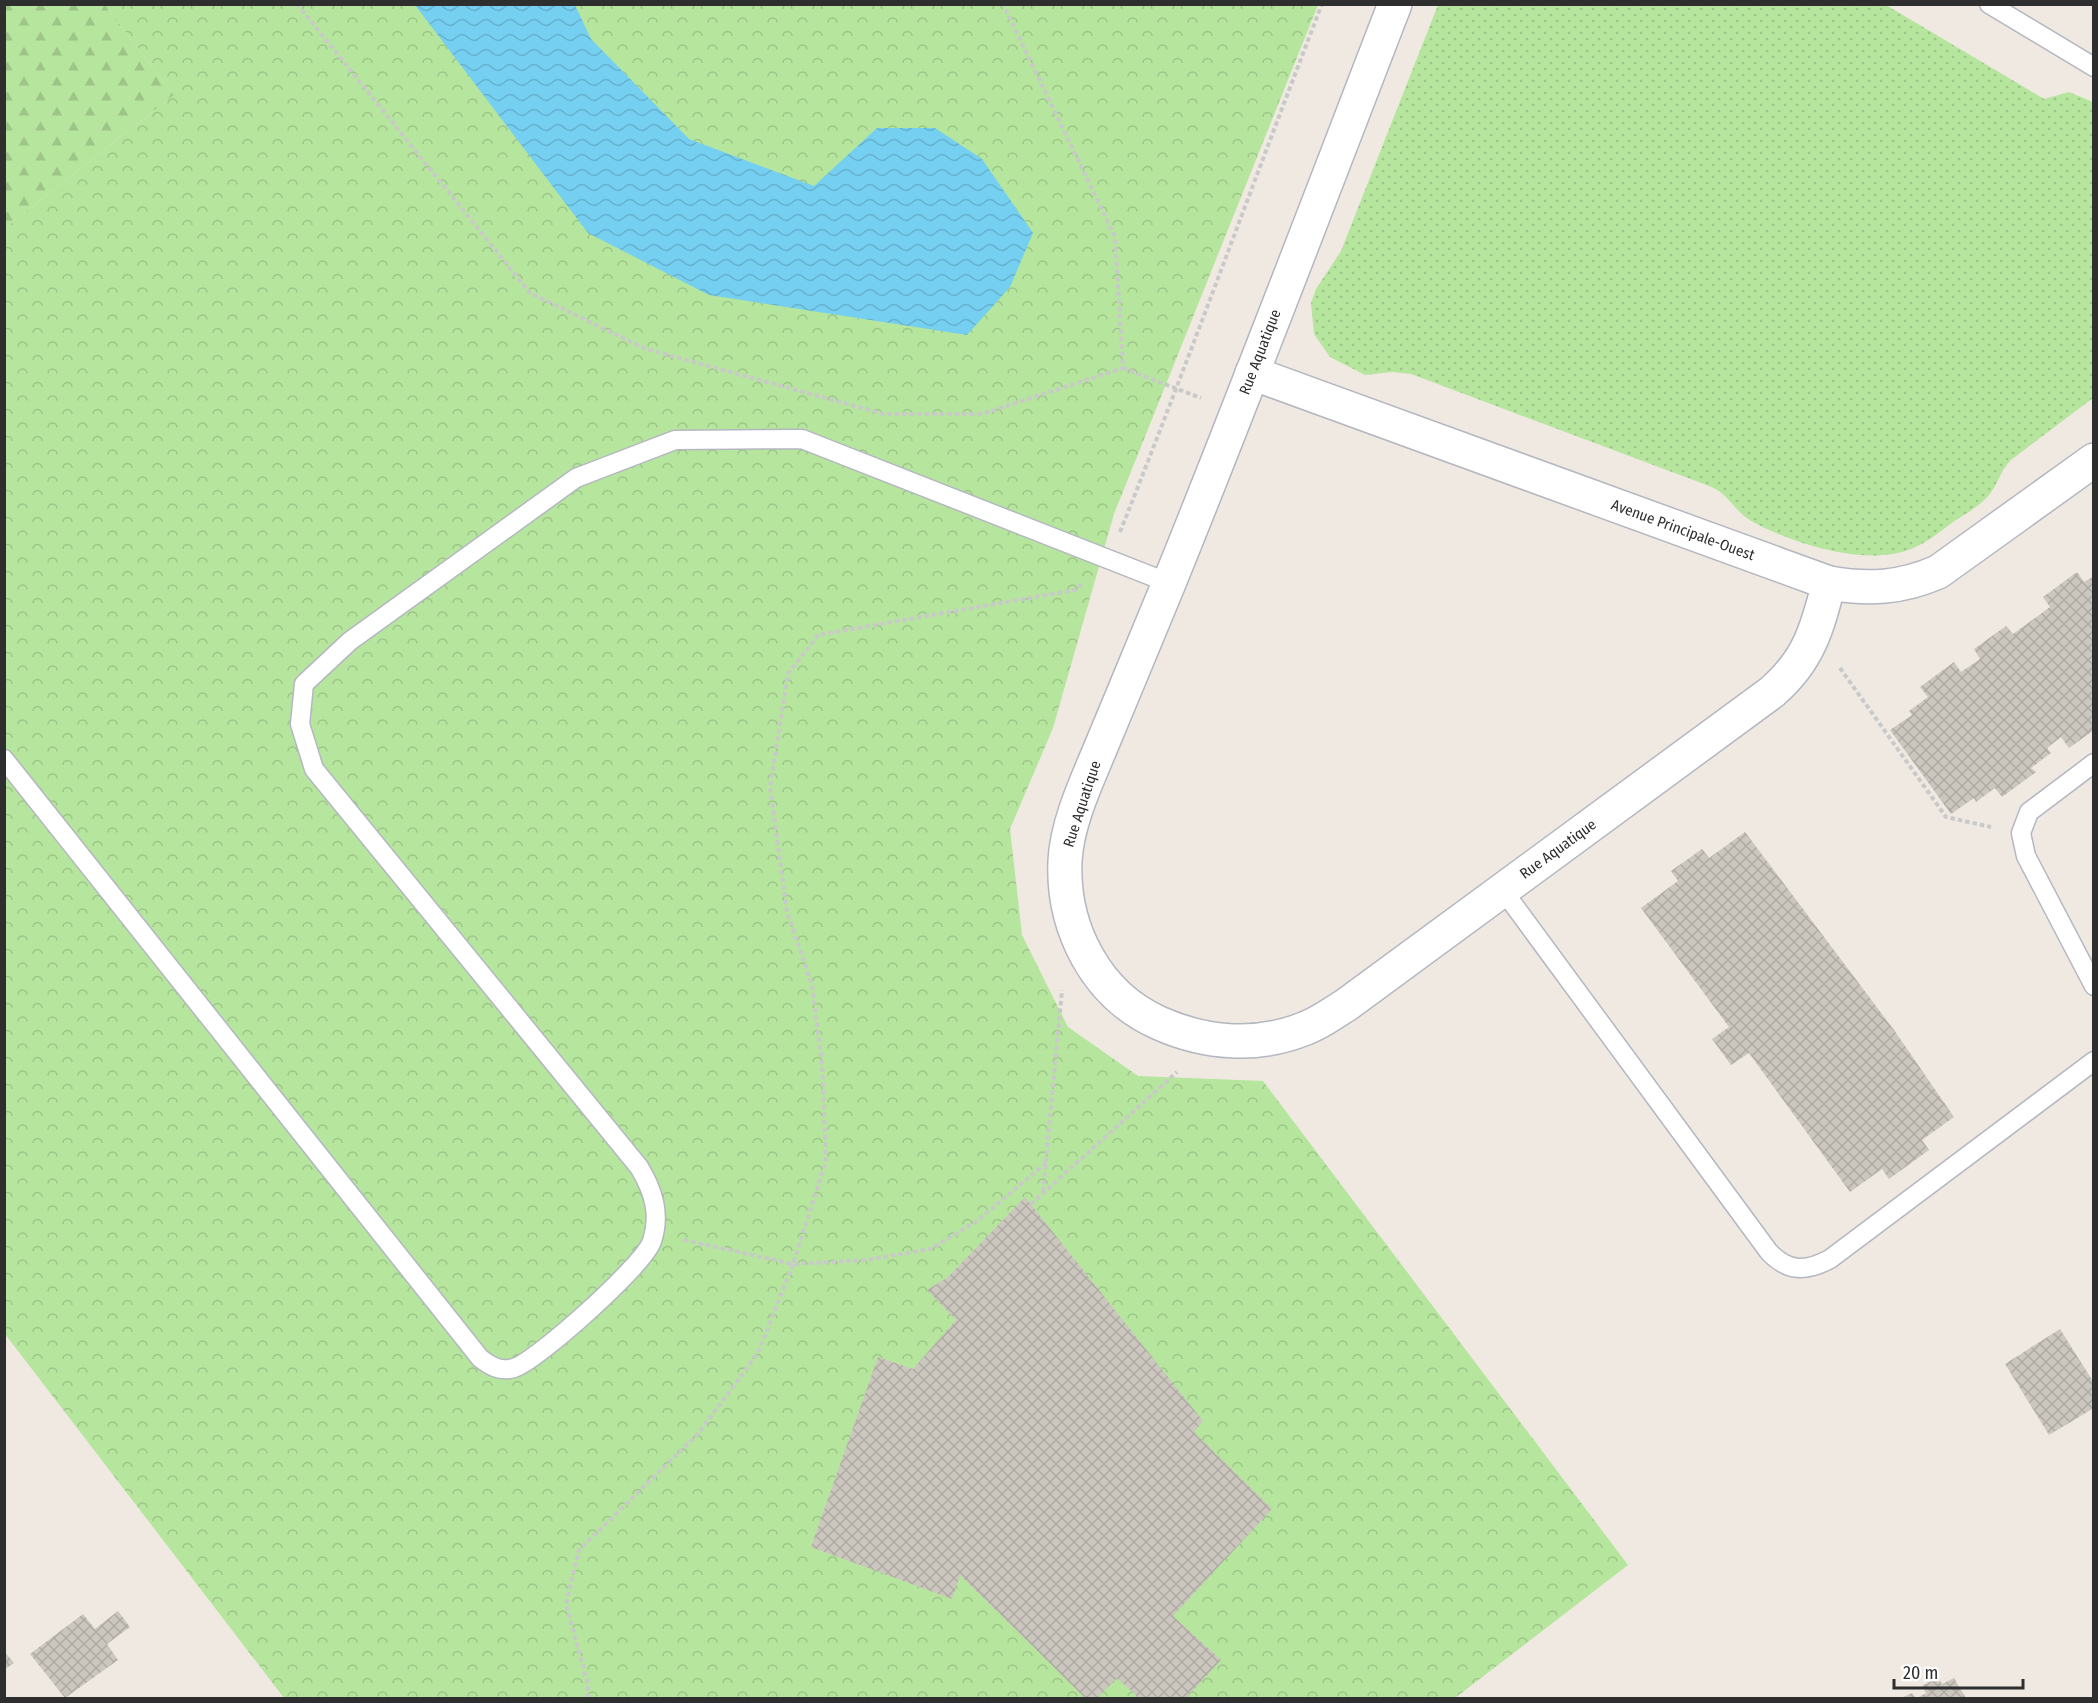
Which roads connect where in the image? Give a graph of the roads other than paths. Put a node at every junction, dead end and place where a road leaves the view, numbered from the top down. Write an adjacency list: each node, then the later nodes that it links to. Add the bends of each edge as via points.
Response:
1 (1395, 4): 4 (street, Rue Aquatique)
2 (1989, 4): 3 (lane)
3 (2094, 67)
4 (1252, 373): 6 (street, Rue Aquatique); 7 (street, Avenue Principale-Ouest)
5 (2094, 460): 7 (street, Avenue Principale-Ouest, via 1938,572 1888,588)
6 (1169, 583): 8 (lane, via 802,439 675,440 576,478 350,641 304,684 300,724 314,769 639,1167 653,1195 652,1243 639,1262 537,1356 511,1369 490,1366 480,1358); 10 (street, Rue Aquatique, via 1082,796 1065,858 1069,918 1082,950 1124,999 1154,1021 1213,1040 1245,1042 1307,1028 1346,1005)
7 (1829, 583): 10 (street, Rue Aquatique, via 1815,633 1788,678)
8 (4, 759)
9 (2094, 763): 11 (lane, via 2029,812 2021,833 2026,855)
10 (1502, 889): 12 (lane, via 1769,1252 1781,1264 1794,1269 1816,1267 1830,1259)
11 (2094, 986)
12 (2094, 1061)

